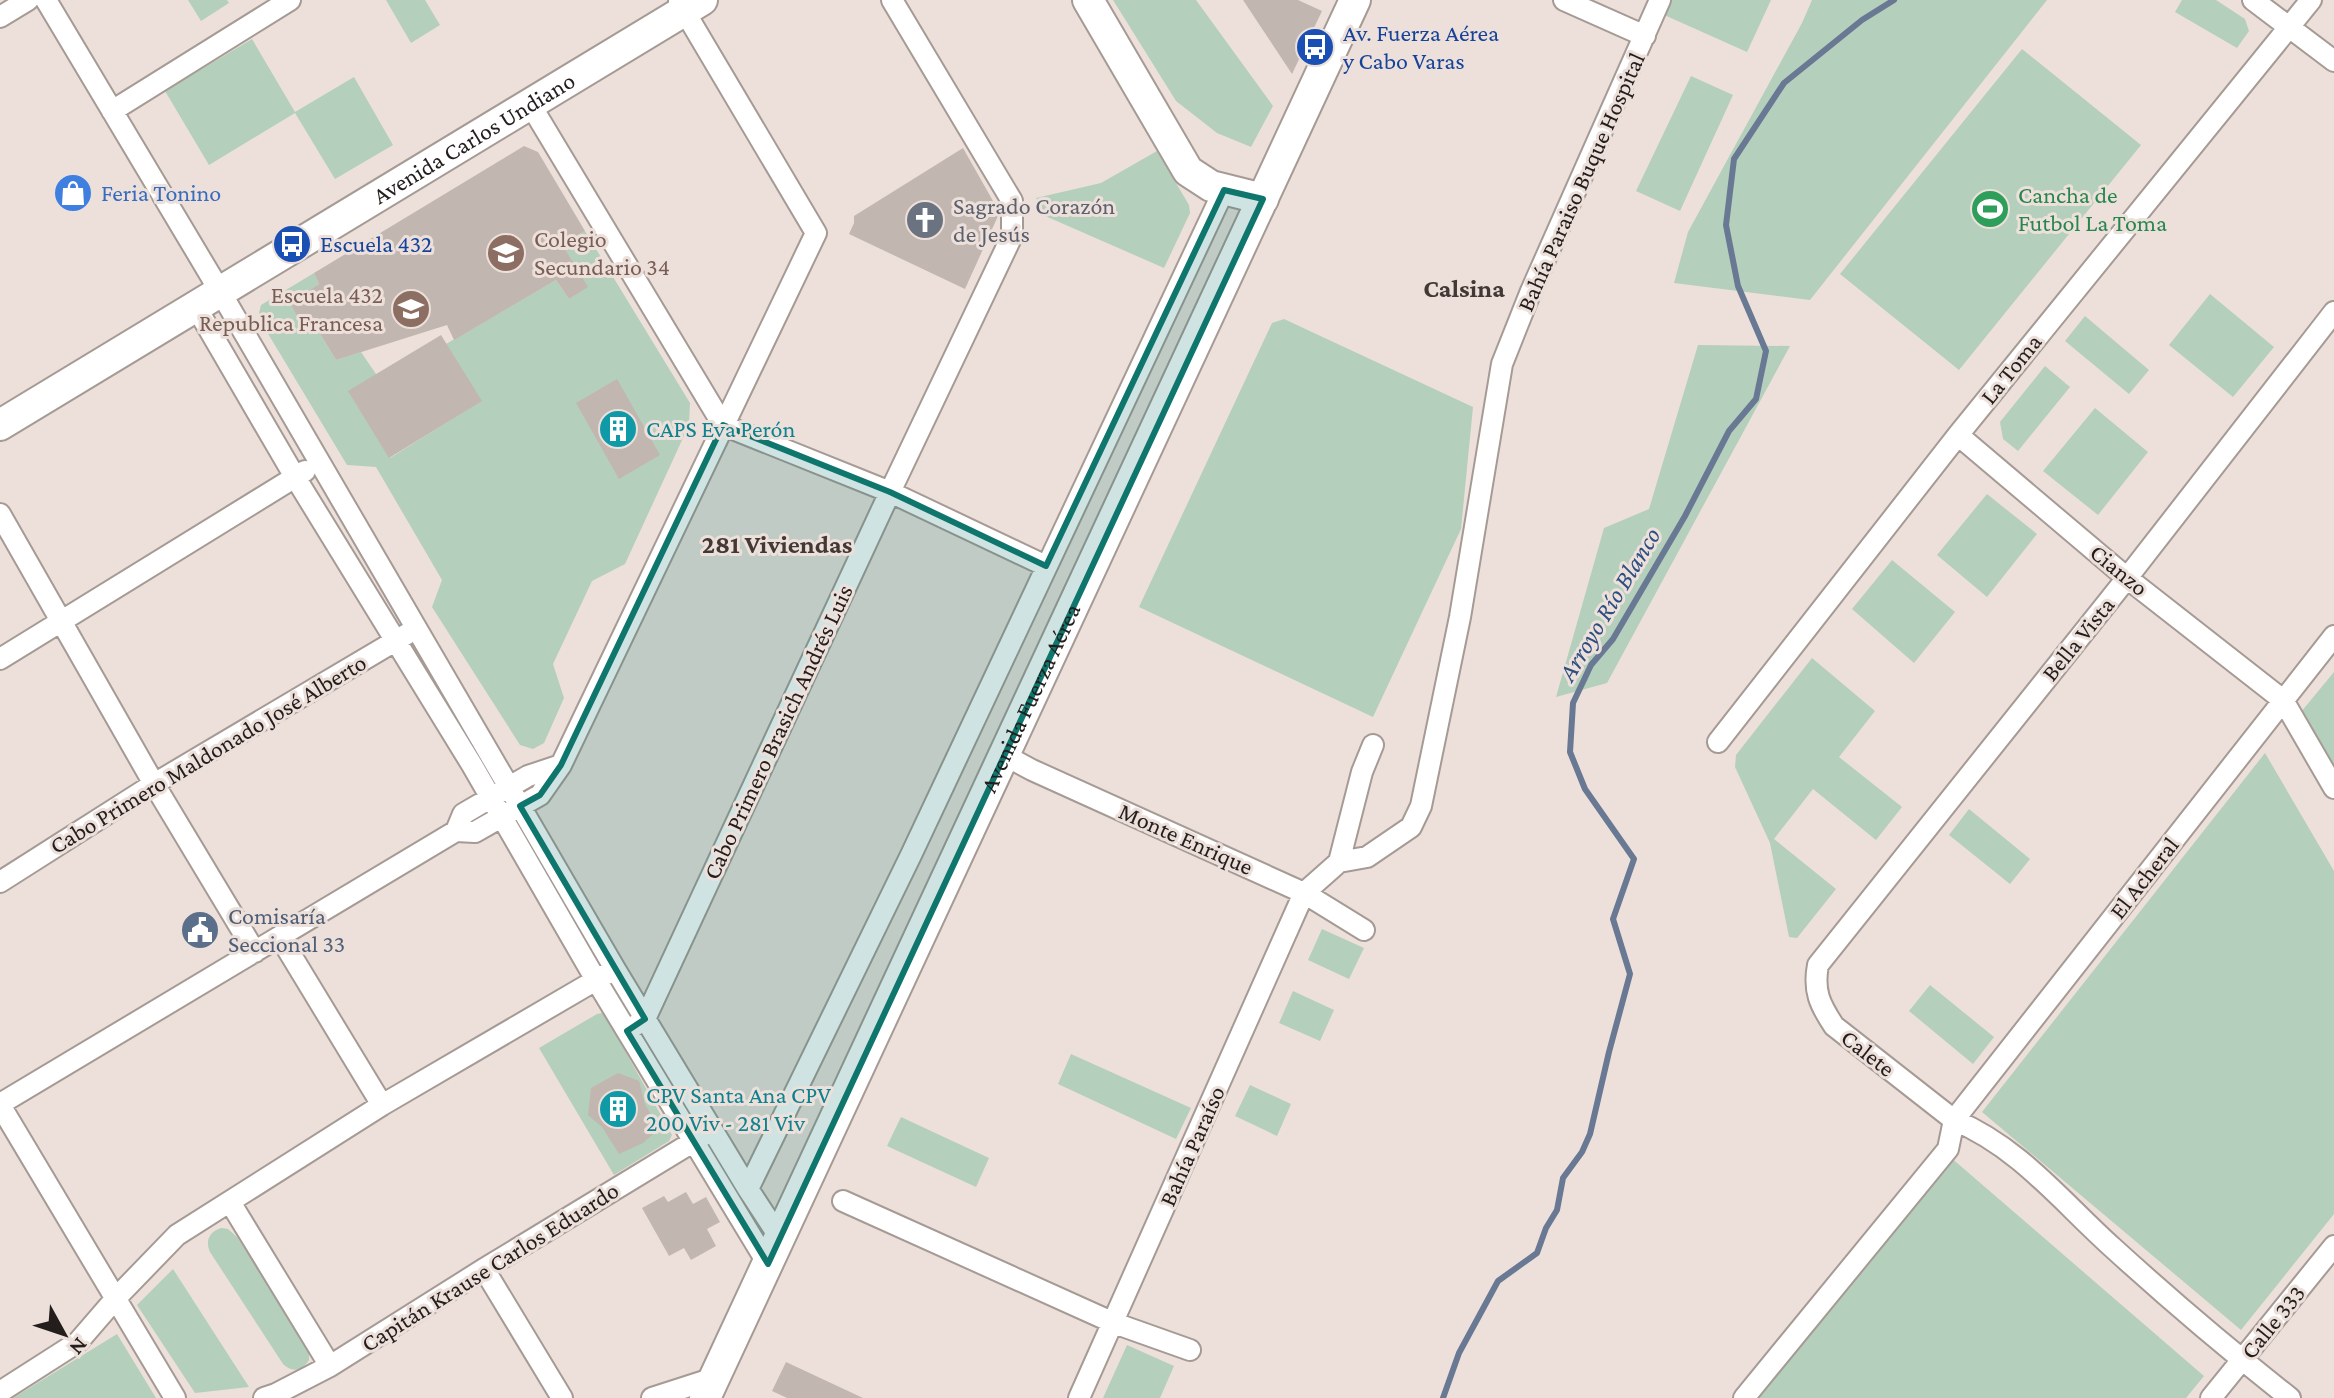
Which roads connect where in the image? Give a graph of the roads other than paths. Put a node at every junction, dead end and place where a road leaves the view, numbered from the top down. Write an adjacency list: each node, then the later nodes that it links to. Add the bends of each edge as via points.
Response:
1 (28, 0): 12 (street)
2 (46, 0): 17 (street)
3 (290, 0): 17 (street)
4 (892, 0): 27 (street, Cabo Primero Brasich Andrés Luis, via 1012,201 1013,228)
5 (1088, 0): 18 (main road, via 1184,166)
6 (1355, 0): 19 (main road, Avenida Fuerza Aérea)
7 (1564, 0): 14 (street)
8 (1660, 0): 14 (street, Bahía Paraiso Buque Hospital)
9 (2253, 0): 13 (street)
10 (2311, 0): 13 (street, La Toma)
11 (688, 4): 16 (main road, Avenida Carlos Undiano); 23 (street, via 816,233)
12 (0, 17)
13 (2288, 26): 15 (street); 24 (street, La Toma)
14 (1645, 36): 48 (street, Bahía Paraiso Buque Hospital, via 1502,364 1460,617 1421,806 1411,827 1390,842 1367,857)
15 (2334, 61)
16 (530, 104): 20 (main road, Avenida Carlos Undiano); 23 (street)
17 (112, 111): 20 (street)
18 (1224, 190): 19 (main road); 29 (street)
19 (1263, 199): 39 (main road, Avenida Fuerza Aérea)
20 (208, 300): 22 (main road, Avenida Carlos Undiano); 25 (street); 26 (street)
21 (2334, 312): 30 (street, Bella Vista)
22 (0, 425)
23 (723, 425): 27 (street); 40 (street)
24 (1958, 435): 30 (street, Cianzo); 37 (street, La Toma)
25 (318, 463): 26 (street); 32 (street)
26 (295, 477): 31 (street); 34 (street)
27 (890, 492): 29 (street); 57 (street, Cabo Primero Brasich Andrés Luis)
28 (0, 514): 31 (street)
29 (1046, 566): 64 (street)
30 (2127, 578): 36 (street, Cianzo); 54 (street, Bella Vista)
31 (62, 620): 35 (street); 41 (street)
32 (416, 628): 34 (street, Cabo Primero Maldonado José Alberto); 42 (street)
33 (2334, 636): 36 (street, El Acheral)
34 (395, 641): 41 (street, Cabo Primero Maldonado José Alberto); 44 (street)
35 (0, 659)
36 (2283, 700): 43 (street); 61 (street, El Acheral)
37 (1718, 742)
38 (1373, 745): 48 (street)
39 (1004, 755): 50 (street, Monte Enrique); 68 (main road, Avenida Fuerza Aérea)
40 (561, 765): 42 (street); 45 (street, via 540,795)
41 (154, 784): 49 (street, Cabo Primero Maldonado José Alberto); 53 (street)
42 (510, 787): 44 (street); 45 (street)
43 (2334, 788)
44 (491, 798): 46 (street); 47 (street, via 463,814)
45 (520, 806): 46 (street); 55 (street)
46 (502, 816): 47 (street, via 475,832); 56 (street)
47 (456, 831): 52 (street)
48 (1339, 862): 50 (street)
49 (0, 882)
50 (1304, 893): 51 (street, Monte Enrique); 71 (street, Bahía Paraíso)
51 (1364, 930)
52 (280, 937): 53 (street); 60 (street)
53 (255, 952): 59 (street)
54 (1818, 965): 61 (street, Calete, via 1815,982 1834,1026)
55 (615, 969): 56 (street); 57 (street)
56 (596, 980): 58 (street); 60 (street)
57 (645, 1019): 58 (street); 62 (street)
58 (627, 1031): 63 (street)
59 (0, 1104): 70 (street)
60 (382, 1105): 66 (street)
61 (1954, 1120): 73 (street, Calete, via 2029,1166 2110,1246); 82 (street, El Acheral, via 1948,1149)
62 (713, 1131): 63 (street, Capitán Krause Carlos Eduardo); 64 (street)
63 (694, 1141): 68 (street); 69 (street, Capitán Krause Carlos Eduardo)
64 (748, 1189): 68 (street)
65 (843, 1201): 71 (street)
66 (230, 1202): 70 (street, via 177,1235); 74 (street)
67 (2334, 1246): 73 (street, Calle 333)
68 (774, 1251): 75 (main road, Avenida Fuerza Aérea)
69 (484, 1269): 74 (street, Capitán Krause Carlos Eduardo); 79 (street)
70 (116, 1298): 76 (street, via 78,1342); 77 (street)
71 (1114, 1323): 72 (street); 81 (street, Bahía Paraíso)
72 (1190, 1350)
73 (2242, 1360): 83 (street, Calle 333); 84 (street)
74 (330, 1366): 78 (street, Capitán Krause Carlos Eduardo)
75 (710, 1388): 80 (street)
76 (0, 1392)
77 (175, 1398)
78 (264, 1398)
79 (562, 1398)
80 (652, 1398)
81 (1079, 1398)
82 (1744, 1398)
83 (2211, 1398)
84 (2290, 1398)

